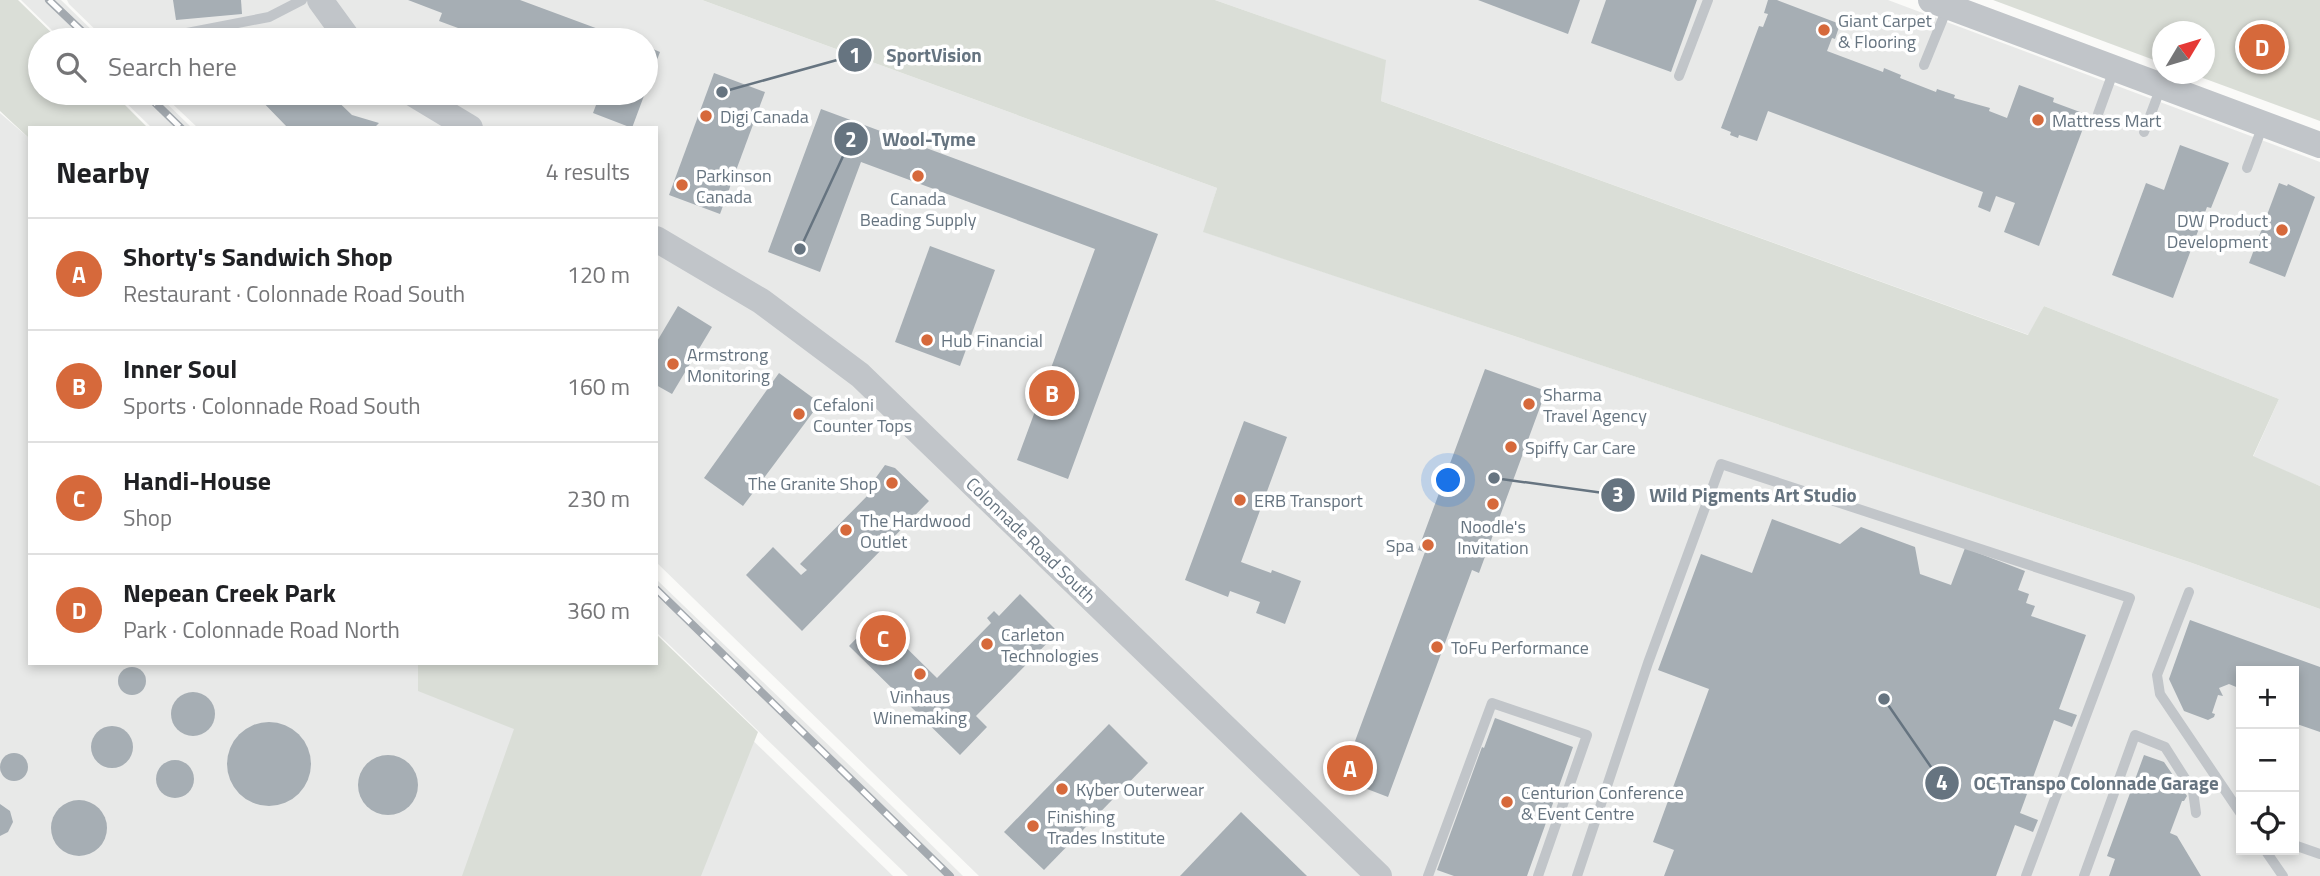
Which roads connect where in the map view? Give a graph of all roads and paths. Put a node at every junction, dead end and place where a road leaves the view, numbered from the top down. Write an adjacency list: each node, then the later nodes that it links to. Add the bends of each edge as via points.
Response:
1 (302, 0): 5 (lane, via 269,17)
2 (320, 0): 6 (street)
3 (1708, 0): 9 (lane)
4 (1939, 3): 7 (lane); 8 (street)
5 (212, 28)
6 (340, 28)
7 (1924, 65)
8 (2115, 67): 10 (street); 12 (lane)
9 (1679, 76)
10 (2162, 85): 13 (street); 15 (lane)
11 (430, 105): 14 (street)
12 (2098, 114)
13 (2264, 123): 16 (street); 17 (lane)
14 (459, 125)
15 (2144, 132)
16 (2320, 145)
17 (2247, 168)
18 (658, 240): 25 (street, Colonnade Road South, via 761,302 859,375)
19 (2189, 592): 20 (lane, via 2157,675 2160,694)
20 (2236, 807)
21 (2196, 813): 30 (lane, via 2193,790 2165,747 2135,735)
22 (2299, 847): 23 (lane)
23 (2320, 854)
24 (2268, 855): 31 (lane)
25 (1378, 876)
26 (1428, 876): 27 (lane, via 1492,702 1587,735)
27 (1538, 876)
28 (1577, 876): 29 (lane, via 1721,464 2130,598)
29 (2026, 876)
30 (2084, 876)
31 (2283, 876)

